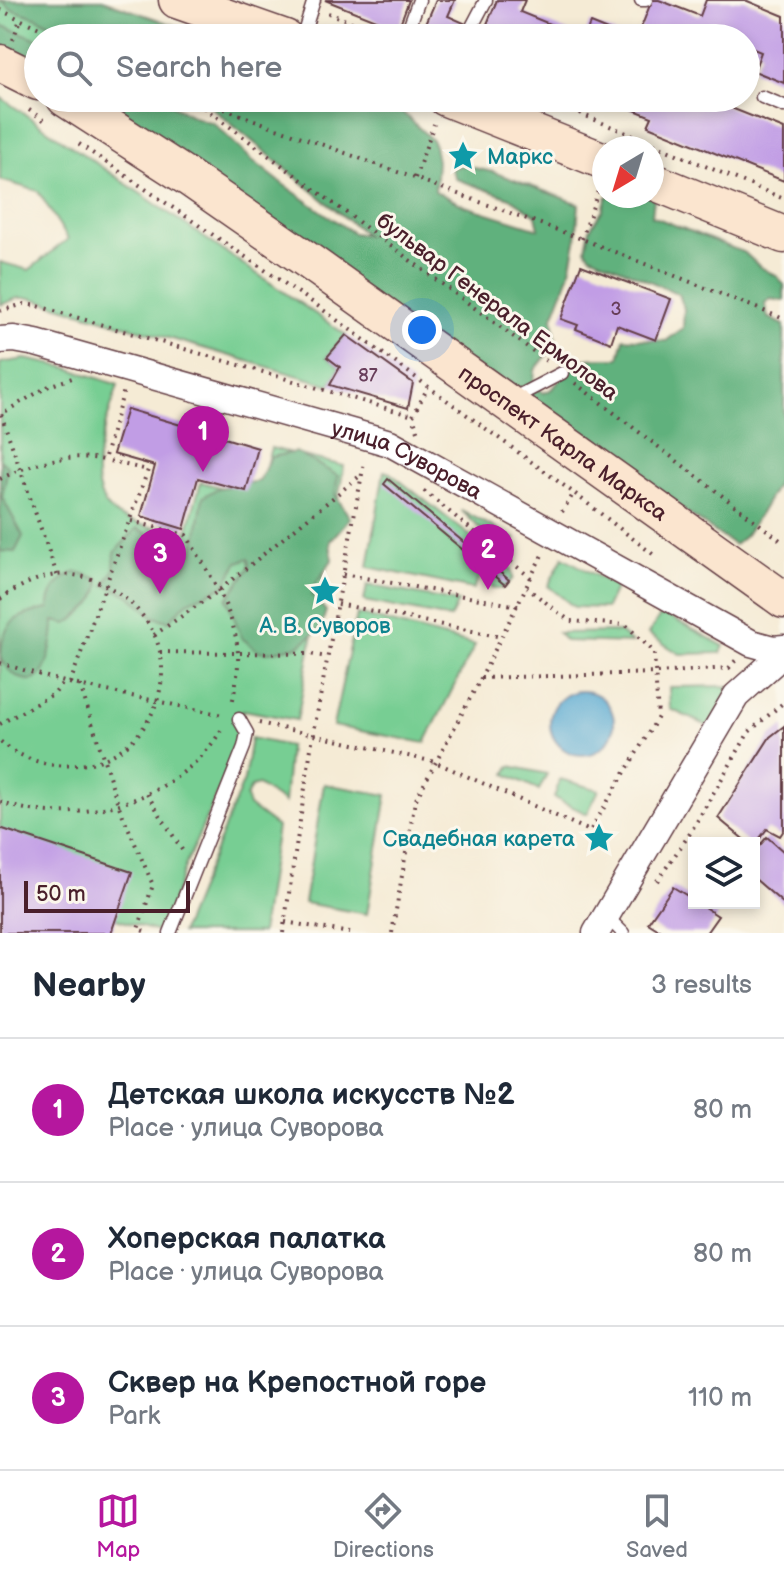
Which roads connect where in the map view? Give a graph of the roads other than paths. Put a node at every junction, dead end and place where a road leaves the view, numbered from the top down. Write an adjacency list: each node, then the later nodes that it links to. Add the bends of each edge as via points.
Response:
1 (178, 0): 5 (main road)
2 (419, 0): 7 (lane)
3 (486, 0): 8 (lane)
4 (312, 3): 6 (lane)
5 (246, 24)
6 (306, 24)
7 (410, 24)
8 (473, 24)
9 (0, 63): 10 (main road)
10 (24, 87)
11 (762, 97): 12 (lane)
12 (784, 106)
13 (58, 112): 20 (main road, проспект Карла Маркса, via 237,212)
14 (458, 112): 15 (main road)
15 (592, 170)
16 (664, 185): 17 (main road)
17 (784, 224)
18 (0, 340): 22 (street, улица Суворова, via 36,343 390,443 751,643)
19 (562, 373): 20 (lane)
20 (505, 402): 21 (main road, проспект Карла Маркса)
21 (784, 600)
22 (784, 650): 24 (street, via 736,696)
23 (234, 718): 25 (lane, via 247,733 244,747)
24 (608, 927)
25 (170, 933)

